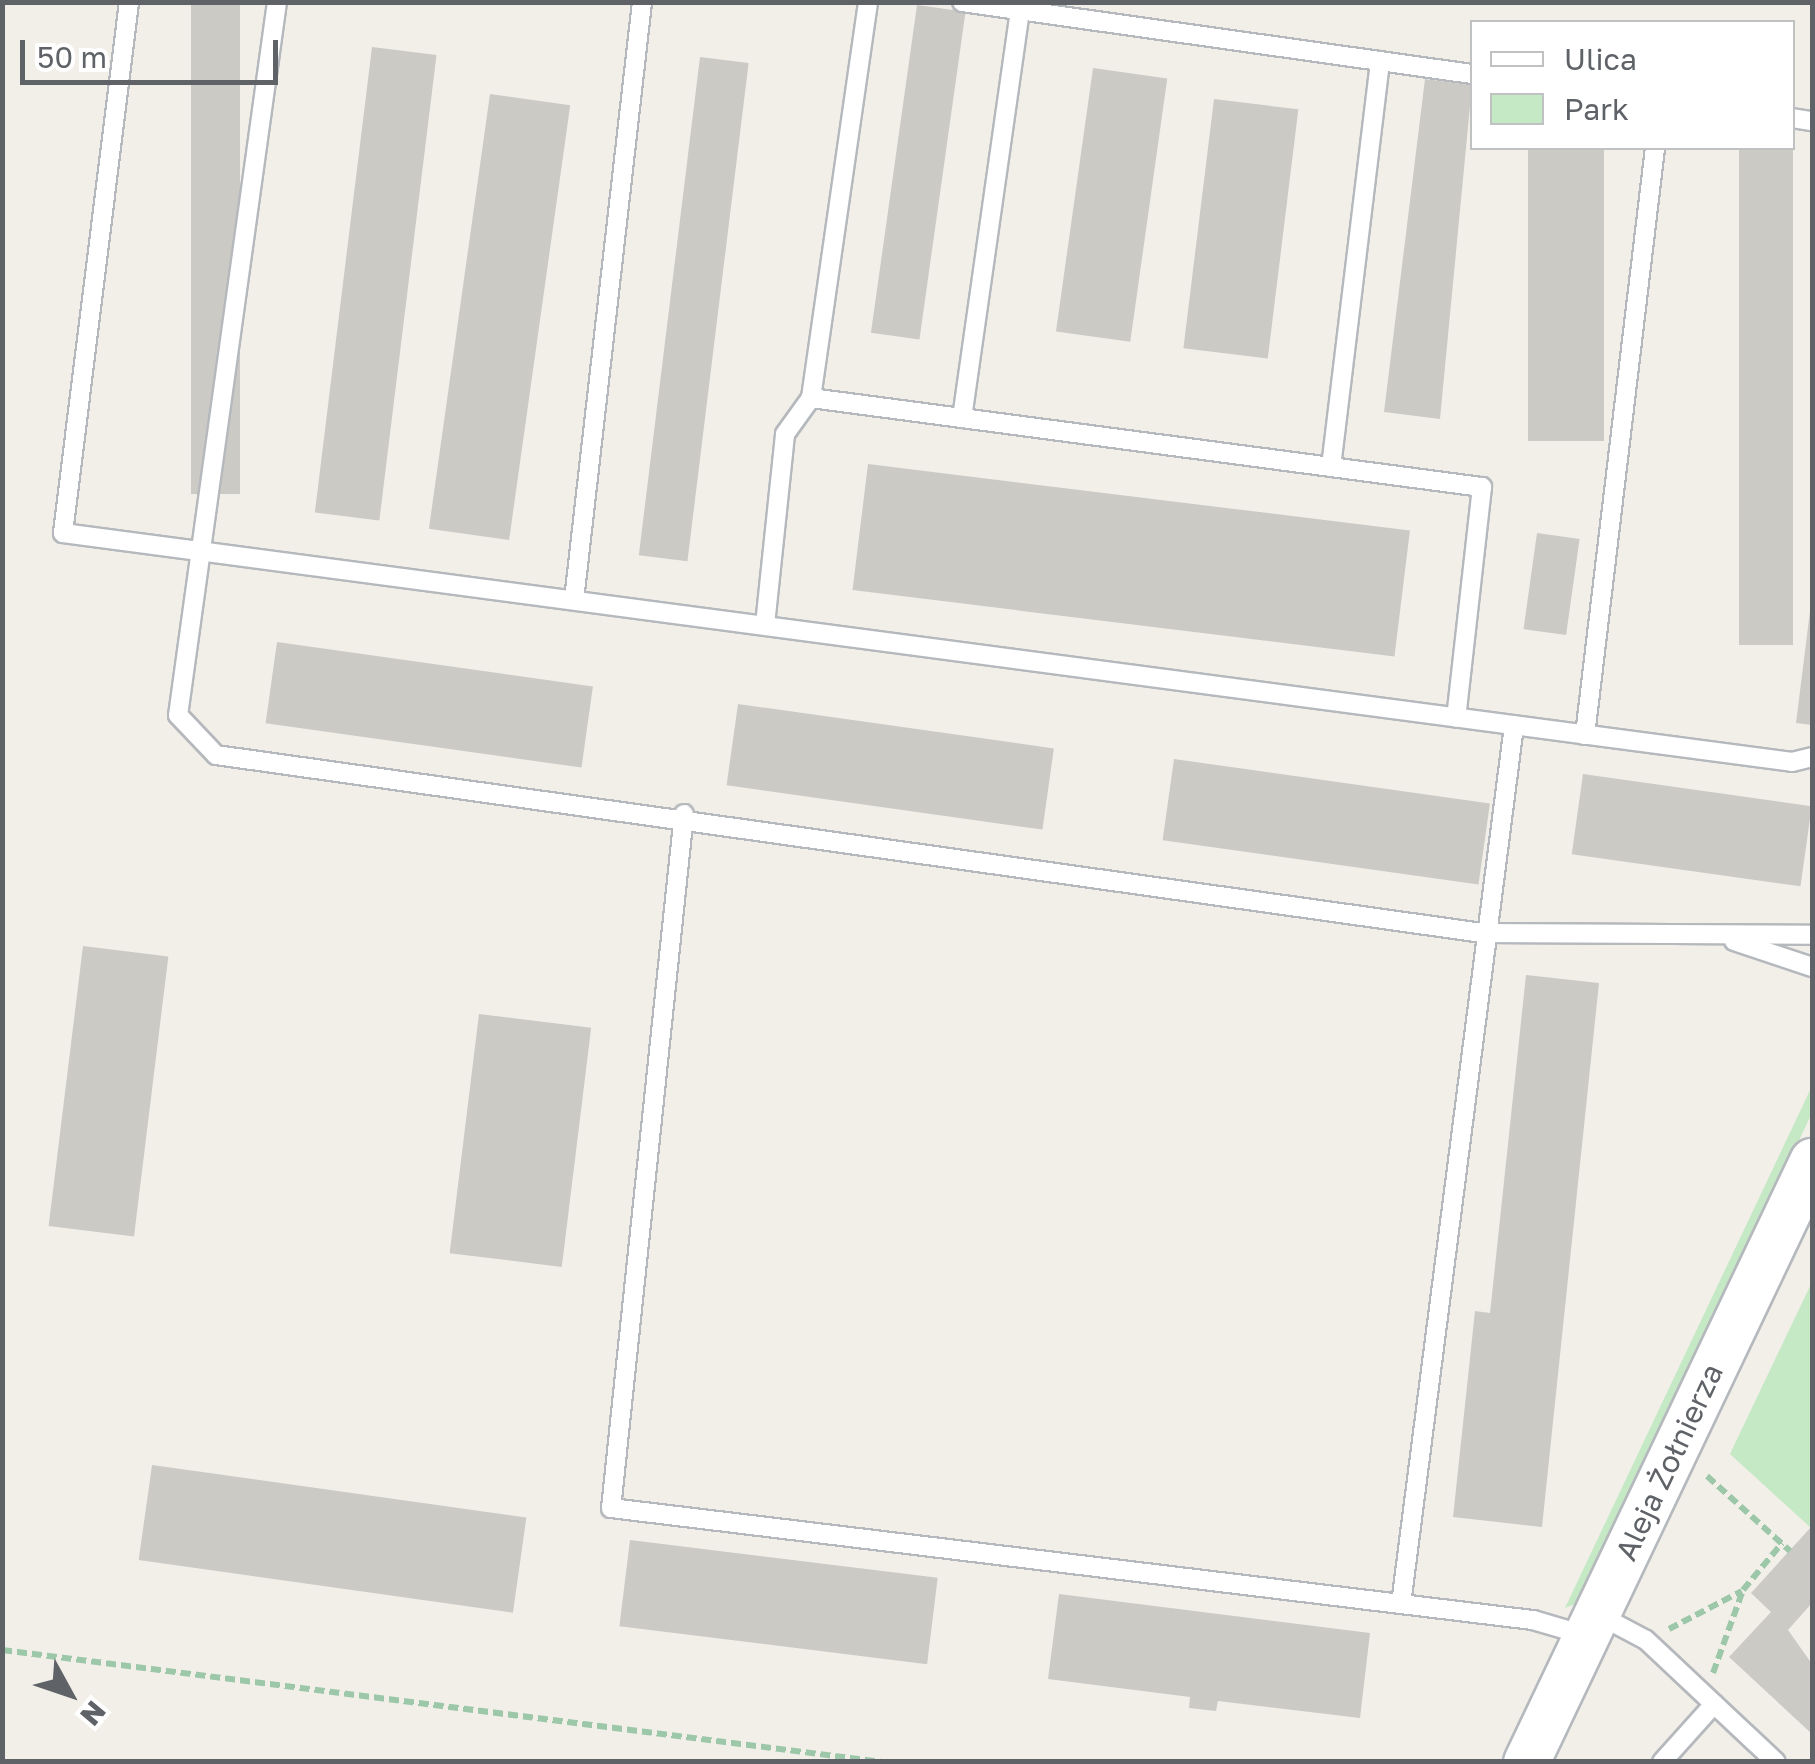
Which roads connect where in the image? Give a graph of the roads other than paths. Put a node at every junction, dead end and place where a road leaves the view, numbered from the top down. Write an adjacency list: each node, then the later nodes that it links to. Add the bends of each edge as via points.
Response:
1 (130, 2): 13 (lane, via 63,533)
2 (277, 2): 13 (lane)
3 (642, 2): 14 (lane)
4 (868, 2): 10 (lane)
5 (962, 2): 6 (lane)
6 (1020, 10): 7 (lane); 11 (lane)
7 (1380, 61): 8 (lane); 12 (lane)
8 (1470, 74)
9 (1655, 150): 18 (lane)
10 (811, 398): 11 (lane); 15 (lane, via 785,434)
11 (962, 418): 12 (lane)
12 (1331, 467): 16 (lane, via 1482,487)
13 (201, 550): 14 (lane); 20 (lane, via 178,716 216,755)
14 (574, 600): 15 (lane)
15 (765, 626): 16 (lane)
16 (1456, 718): 17 (lane)
17 (1514, 725): 18 (lane); 21 (lane)
18 (1584, 735): 19 (lane, via 1792,762)
19 (1812, 758)
20 (684, 814): 21 (lane); 26 (lane, via 611,1508)
21 (1482, 933): 23 (lane); 26 (lane)
22 (1812, 935): 23 (lane)
23 (1720, 936): 24 (lane)
24 (1812, 967)
25 (1812, 1161): 27 (street, Aleja Żołnierza)
26 (1401, 1604): 27 (lane)
27 (1591, 1625): 28 (lane, via 1646,1640); 29 (street, Aleja Żołnierza)
28 (1714, 1704): 30 (lane); 31 (lane)
29 (1526, 1762)
30 (1662, 1762)
31 (1776, 1762)

